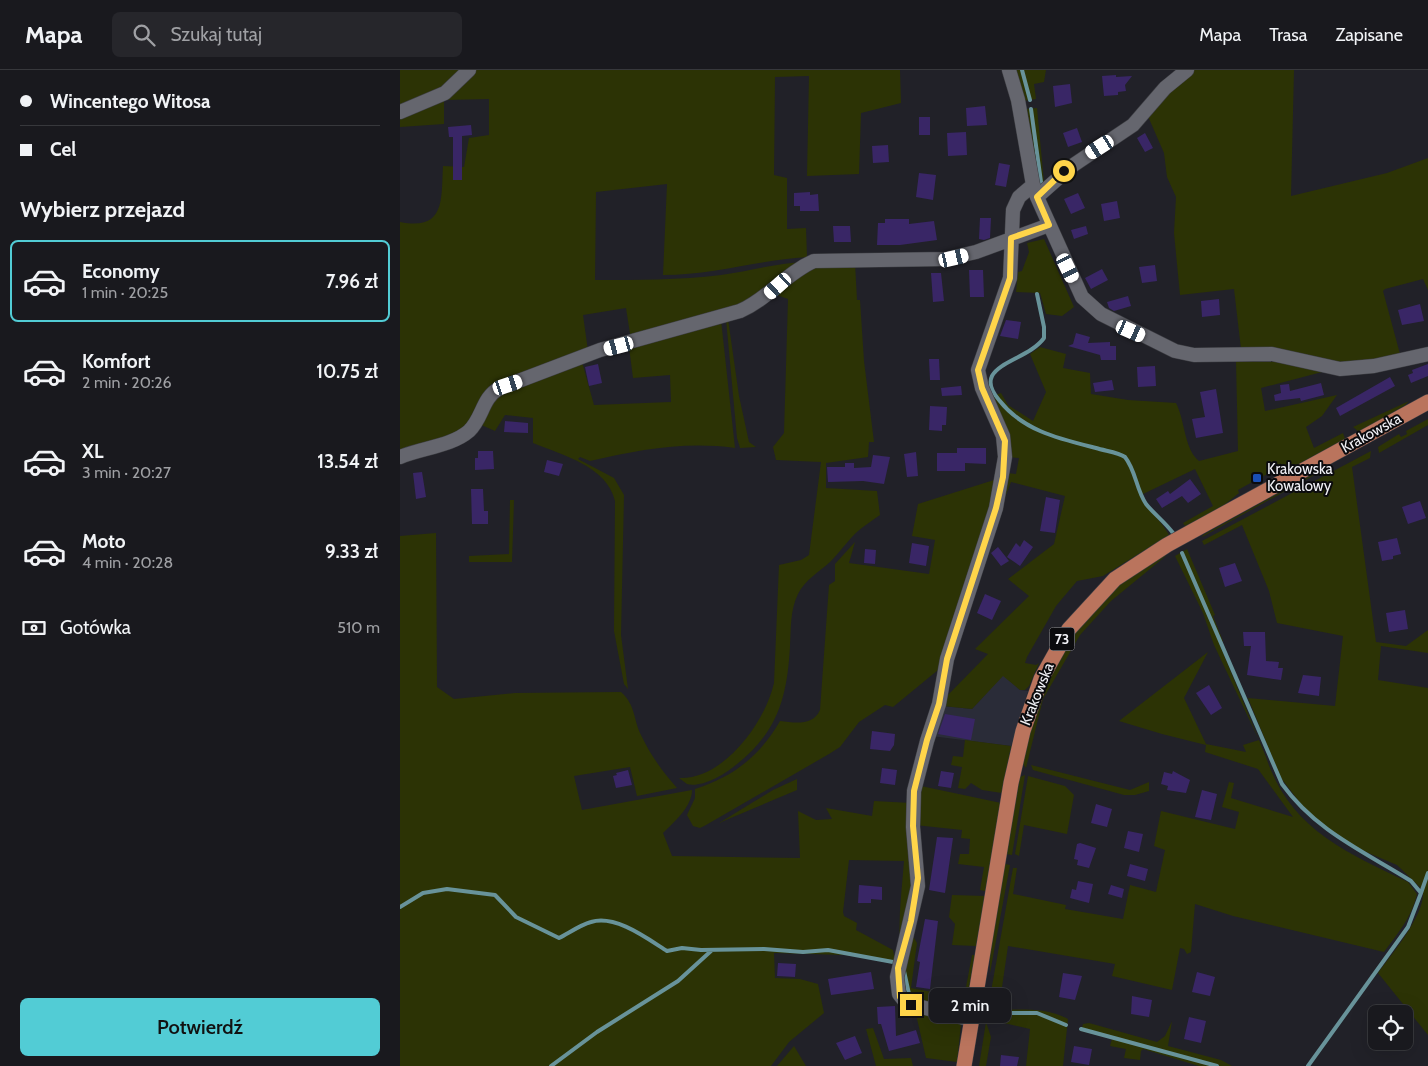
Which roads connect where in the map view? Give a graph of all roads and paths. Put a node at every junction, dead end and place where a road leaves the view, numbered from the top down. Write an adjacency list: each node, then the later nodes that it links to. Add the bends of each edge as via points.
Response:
1 (469, 70): 4 (street, via 445,93)
2 (1009, 70): 5 (street)
3 (1187, 70): 5 (street, via 1165,88 1133,125)
4 (400, 112)
5 (1035, 191): 6 (street); 7 (street, via 1019,197 1013,210)
6 (1049, 225): 7 (street); 8 (street, via 1082,297 1101,314 1175,351 1194,355 1272,354 1340,369 1374,366)
7 (1011, 238): 10 (street, via 976,252 946,259 814,261 759,302 740,311 600,350 500,388 487,397 477,420 467,432); 11 (street, via 1010,278 978,370 982,388 1005,441 1003,477 947,659 939,704 916,784 913,814 918,886 897,978 899,994 906,1002)
8 (1428, 354)
9 (1428, 402): 11 (main road, Krakowska / 73, via 1167,545 1115,579 1069,629 1040,679 1010,783)
10 (400, 457)
11 (972, 1020): 12 (main road, Krakowska / 73)
12 (964, 1066)

